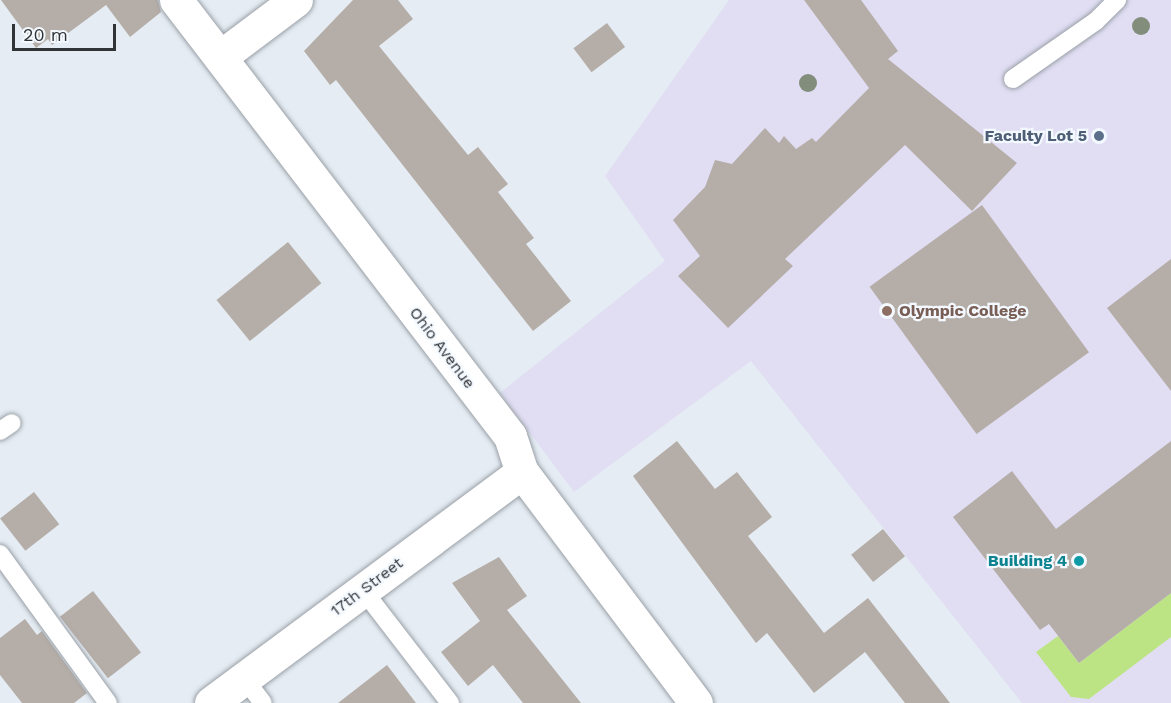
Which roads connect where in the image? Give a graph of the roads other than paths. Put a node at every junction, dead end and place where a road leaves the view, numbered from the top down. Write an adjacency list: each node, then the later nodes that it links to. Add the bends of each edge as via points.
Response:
1 (176, 0): 4 (street, Ohio Avenue)
2 (296, 0): 4 (street)
3 (1117, 0): 5 (lane, via 1096,21)
4 (220, 57): 6 (street, Ohio Avenue, via 510,436)
5 (1013, 80)
6 (522, 472): 8 (street, 17th Street); 13 (street, Ohio Avenue)
7 (0, 554): 10 (lane)
8 (363, 590): 9 (street, 17th Street); 12 (lane)
9 (254, 691): 11 (street, 17th Street)
10 (108, 703)
11 (211, 703)
12 (450, 703)
13 (696, 703)

